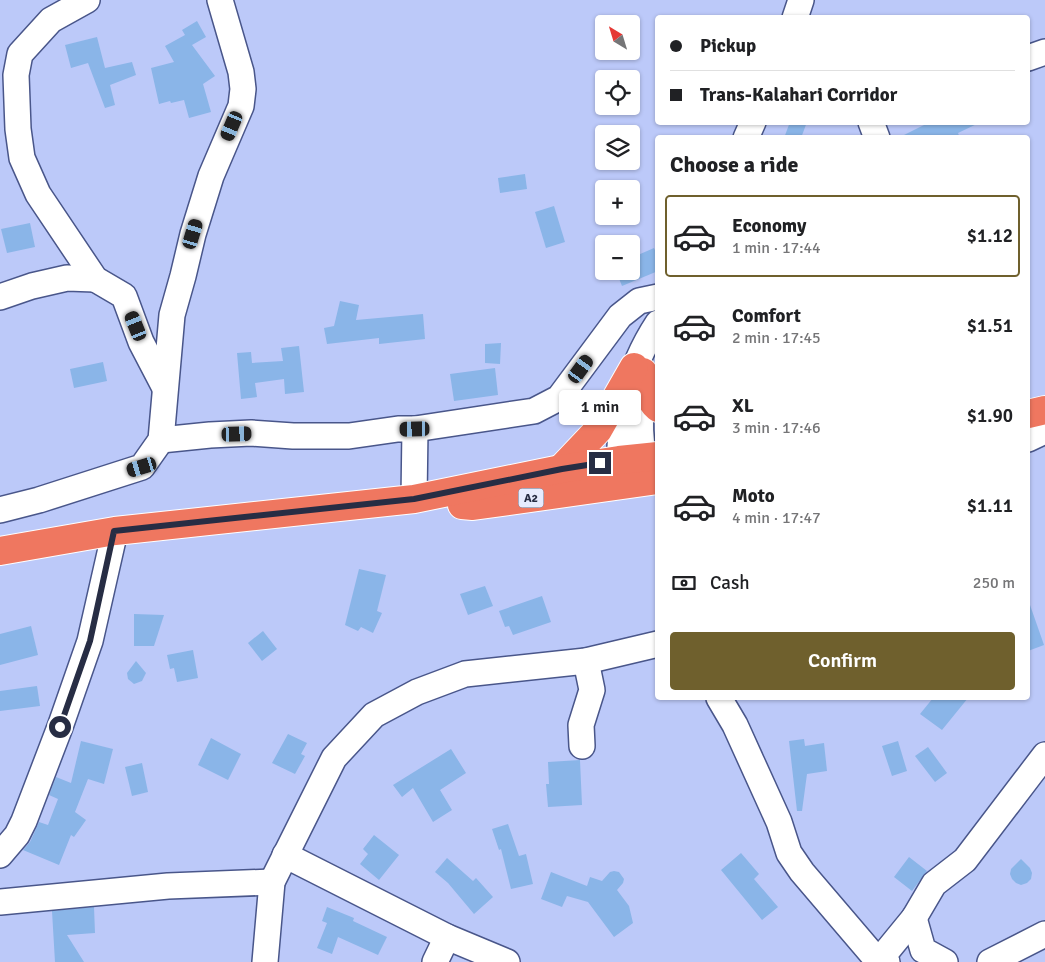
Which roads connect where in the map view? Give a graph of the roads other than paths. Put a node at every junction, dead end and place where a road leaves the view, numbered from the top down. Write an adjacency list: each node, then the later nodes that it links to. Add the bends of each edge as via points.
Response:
1 (87, 0): 7 (street, via 51,20 20,54 16,98 22,158 38,194)
2 (220, 0): 12 (street, via 241,72 242,106 211,176 193,234 172,315)
3 (801, 0): 4 (street)
4 (796, 15)
5 (1045, 52): 6 (street)
6 (1030, 57)
7 (95, 279): 8 (street, via 67,278); 12 (street, via 124,296)
8 (0, 297)
9 (655, 298): 16 (street, via 639,301 620,316 559,398 534,411)
10 (652, 331): 11 (street)
11 (638, 370): 13 (highway); 20 (highway, via 598,430); 21 (street)
12 (165, 388): 19 (street)
13 (655, 405)
14 (1045, 410): 15 (highway)
15 (1030, 414)
16 (415, 429): 19 (street, via 349,436 251,433); 22 (street)
17 (1045, 431): 18 (street)
18 (1030, 438)
19 (161, 440): 23 (street, via 142,467)
20 (562, 469): 21 (highway, A2); 22 (highway, A2)
21 (641, 470): 22 (highway, A2, via 473,506)
22 (414, 499): 24 (highway, A2)
23 (0, 510)
24 (114, 531): 25 (highway, A2); 33 (street, via 90,641 60,727 24,821 17,835)
25 (0, 551)
26 (655, 645): 27 (street)
27 (586, 661): 31 (street, via 592,690 581,725); 34 (street, via 466,674 417,692 374,715 334,758)
28 (720, 700): 30 (street)
29 (740, 700): 30 (street)
30 (735, 725): 43 (street, via 779,822 789,852 802,872)
31 (582, 746)
32 (1045, 755): 37 (street, via 965,860 934,884)
33 (0, 854)
34 (285, 855): 35 (street); 39 (street)
35 (272, 882): 36 (street, via 168,886); 40 (street)
36 (0, 902)
37 (914, 918): 43 (street); 44 (street, via 923,950)
38 (1045, 934): 45 (street)
39 (447, 937): 41 (street); 42 (street)
40 (265, 962)
41 (435, 962)
42 (507, 962)
43 (881, 962)
44 (945, 962)
45 (990, 962)

